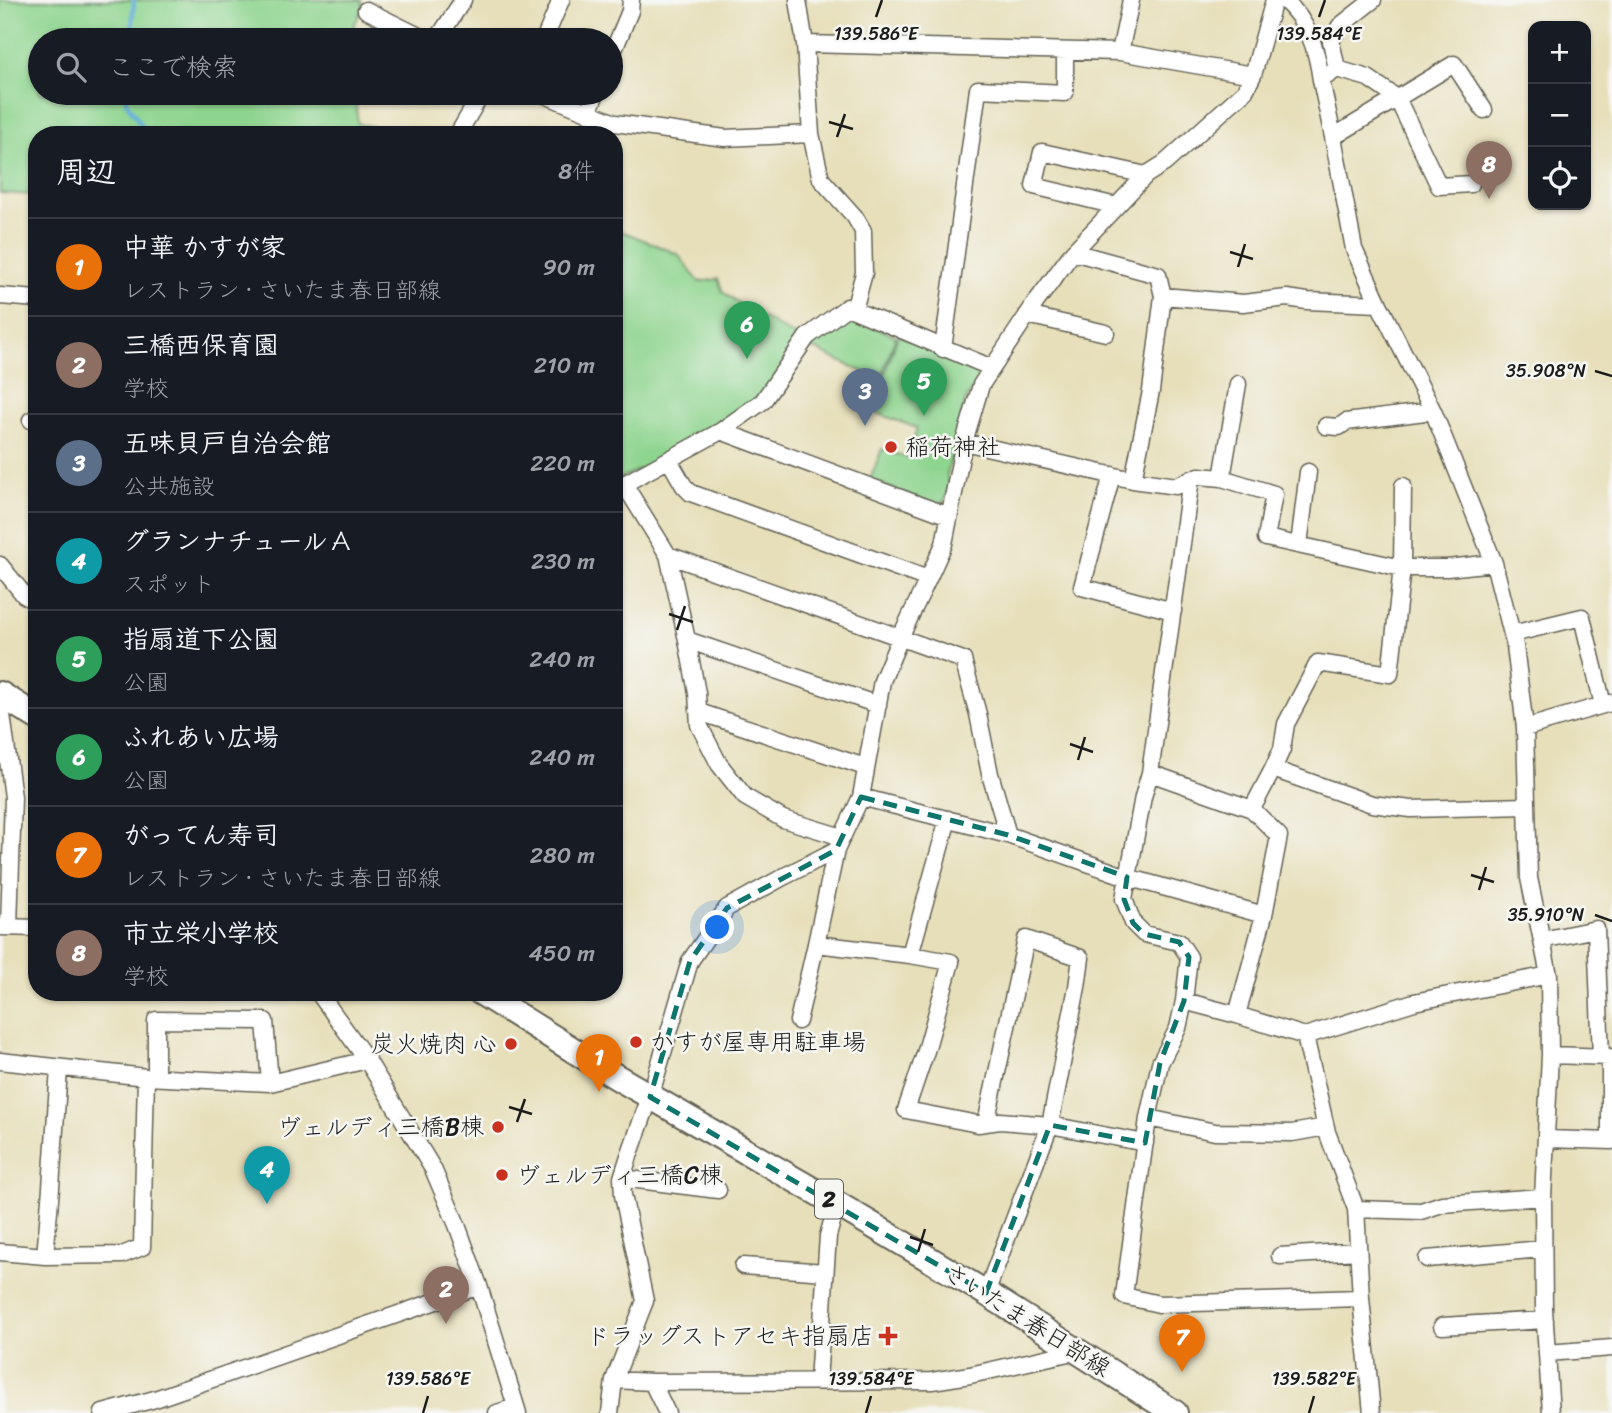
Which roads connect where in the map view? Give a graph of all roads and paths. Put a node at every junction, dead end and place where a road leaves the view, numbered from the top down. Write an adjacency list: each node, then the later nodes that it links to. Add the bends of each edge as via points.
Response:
1 (463, 0): 11 (street)
2 (561, 0): 12 (street)
3 (631, 0): 13 (street)
4 (798, 0): 14 (street)
5 (1131, 0): 16 (street)
6 (1274, 0): 18 (street)
7 (1284, 0): 19 (street, via 1307,28)
8 (1373, 0): 17 (street, via 1340,26 1331,41)
9 (366, 10): 10 (street)
10 (403, 28)
11 (445, 28)
12 (549, 28)
13 (623, 28)
14 (805, 44): 15 (street); 27 (street)
15 (1065, 51): 16 (street); 40 (street, via 1065,93 978,89)
16 (1120, 52): 18 (street)
17 (1337, 69): 19 (street); 20 (street, via 1368,78)
18 (1253, 75): 29 (street, via 1245,90)
19 (1321, 80): 28 (street)
20 (1397, 98): 24 (street, via 1454,64); 28 (street); 30 (street, via 1439,186)
21 (475, 105): 26 (street)
22 (568, 105): 25 (street)
23 (591, 105): 25 (street)
24 (1484, 110)
25 (587, 113): 27 (street, via 615,123 725,138)
26 (463, 126)
27 (811, 134): 37 (street, via 821,179 863,231 864,273)
28 (1334, 137): 36 (street, via 1354,249)
29 (1146, 175): 31 (street); 31 (street, via 1042,152 1034,186)
30 (1471, 184)
31 (1116, 206): 32 (street)
32 (1073, 252): 34 (street, via 1158,275); 38 (street)
33 (0, 296): 35 (street)
34 (1163, 296): 36 (street, via 1243,303 1287,298); 52 (street)
35 (28, 298)
36 (1379, 303): 43 (street)
37 (854, 310): 40 (street); 45 (street, via 847,307 807,337 763,401)
38 (1027, 315): 39 (street); 41 (street)
39 (1106, 333)
40 (943, 349): 41 (street)
41 (992, 368): 46 (street, via 981,385)
42 (1238, 384): 50 (street)
43 (1433, 411): 44 (street); 59 (street)
44 (1326, 426)
45 (722, 431): 47 (street); 56 (street)
46 (964, 442): 49 (street); 56 (street)
47 (668, 460): 53 (street); 62 (street, via 691,493)
48 (1308, 471): 57 (street)
49 (1112, 475): 52 (street); 64 (street, via 1082,587)
50 (1222, 478): 51 (street); 57 (street, via 1274,494 1266,538)
51 (1191, 479): 52 (street, via 1176,486); 64 (street)
52 (1133, 480)
53 (623, 484)
54 (1403, 486): 61 (street)
55 (623, 492): 58 (street)
56 (949, 516): 62 (street, via 944,544)
57 (1299, 545): 61 (street)
58 (668, 555): 66 (street); 67 (street)
59 (1494, 563): 61 (street); 65 (street)
60 (0, 565): 63 (street)
61 (1402, 568): 75 (street, via 1390,674 1318,663 1286,724)
62 (928, 579): 66 (street)
63 (28, 597)
64 (1173, 611): 76 (street)
65 (1512, 634): 68 (street, via 1581,617); 73 (street)
66 (900, 638): 69 (street, via 882,681); 81 (street, via 963,660)
67 (687, 640): 69 (street); 71 (street)
68 (1607, 704): 73 (street)
69 (878, 705): 74 (street)
70 (3, 706): 72 (main road); 85 (street, via 13,797)
71 (699, 712): 74 (street); 82 (street, via 699,725 719,764 745,797)
72 (28, 714)
73 (1525, 728): 78 (street)
74 (865, 767): 77 (street)
75 (1273, 769): 78 (street, via 1372,804 1411,810); 79 (street)
76 (1150, 773): 79 (street); 83 (street)
77 (861, 797): 80 (street); 82 (street)
78 (1527, 806): 87 (street, via 1530,878)
79 (1252, 809): 84 (street, via 1279,836)
80 (947, 819): 81 (street); 89 (street)
81 (1008, 835): 83 (street)
82 (839, 843): 88 (street); 104 (street, via 727,908 690,961)
83 (1127, 877): 84 (street); 93 (street, via 1124,899 1133,923 1144,934 1179,942 1189,957)
84 (1264, 915): 94 (street)
85 (4, 927): 86 (street)
86 (28, 928)
87 (1542, 940): 90 (street); 98 (street, via 1596,929)
88 (816, 944): 89 (street); 95 (street)
89 (911, 955): 106 (street, via 951,962 906,1110)
90 (1549, 975): 96 (street, via 1414,1002); 97 (street)
91 (324, 1001): 99 (street)
92 (495, 1001): 104 (main road, さいたま春日部線 / 2)
93 (1184, 1001): 94 (street); 105 (street, via 1178,1028 1160,1063)
94 (1237, 1015): 96 (street)
95 (798, 1021)
96 (1305, 1037): 108 (street)
97 (1550, 1055): 98 (street); 109 (street)
98 (1608, 1057): 110 (street)
99 (367, 1060): 103 (street); 125 (street, via 433,1169)
100 (0, 1061): 101 (street)
101 (59, 1069): 102 (street); 120 (street)
102 (151, 1077): 103 (street); 103 (street, via 156,1020 265,1021); 120 (street, via 142,1247 122,1255)
103 (270, 1083)
104 (650, 1097): 112 (street); 115 (main road, さいたま春日部線 / 2)
105 (1148, 1118): 108 (street, via 1215,1132 1292,1133); 111 (street)
106 (986, 1123): 107 (street); 107 (street, via 1026,939 1081,958)
107 (1050, 1125): 111 (street); 126 (street)
108 (1326, 1127): 116 (street)
109 (1546, 1139): 110 (street); 114 (street)
110 (1611, 1140)
111 (1145, 1143): 127 (street, via 1124,1296 1158,1304)
112 (622, 1178): 113 (street); 133 (street, via 645,1301)
113 (718, 1190)
114 (1543, 1197): 116 (street, via 1442,1204 1421,1211); 117 (street)
115 (837, 1204): 124 (street); 126 (main road, さいたま春日部線 / 2)
116 (1356, 1209): 118 (street)
117 (1544, 1249): 122 (street); 128 (street)
118 (1358, 1251): 121 (street); 127 (street)
119 (0, 1252): 120 (street)
120 (45, 1256)
121 (1280, 1256)
122 (1427, 1259)
123 (743, 1266): 124 (street)
124 (825, 1272): 134 (street)
125 (479, 1286): 136 (street); 137 (street)
126 (986, 1293): 131 (main road, さいたま春日部線 / 2)
127 (1361, 1298): 142 (street)
128 (1545, 1320): 129 (street); 132 (street)
129 (1442, 1326)
130 (1612, 1348): 132 (street)
131 (1077, 1351): 134 (street, via 932,1381); 141 (main road, さいたま春日部線 / 2)
132 (1547, 1353): 143 (street)
133 (614, 1380): 135 (street); 139 (street)
134 (818, 1381): 135 (street)
135 (652, 1382): 140 (street)
136 (517, 1410): 138 (street)
137 (103, 1413)
138 (497, 1413)
139 (610, 1413)
140 (667, 1413)
141 (1175, 1413)
142 (1372, 1413)
143 (1551, 1413)

